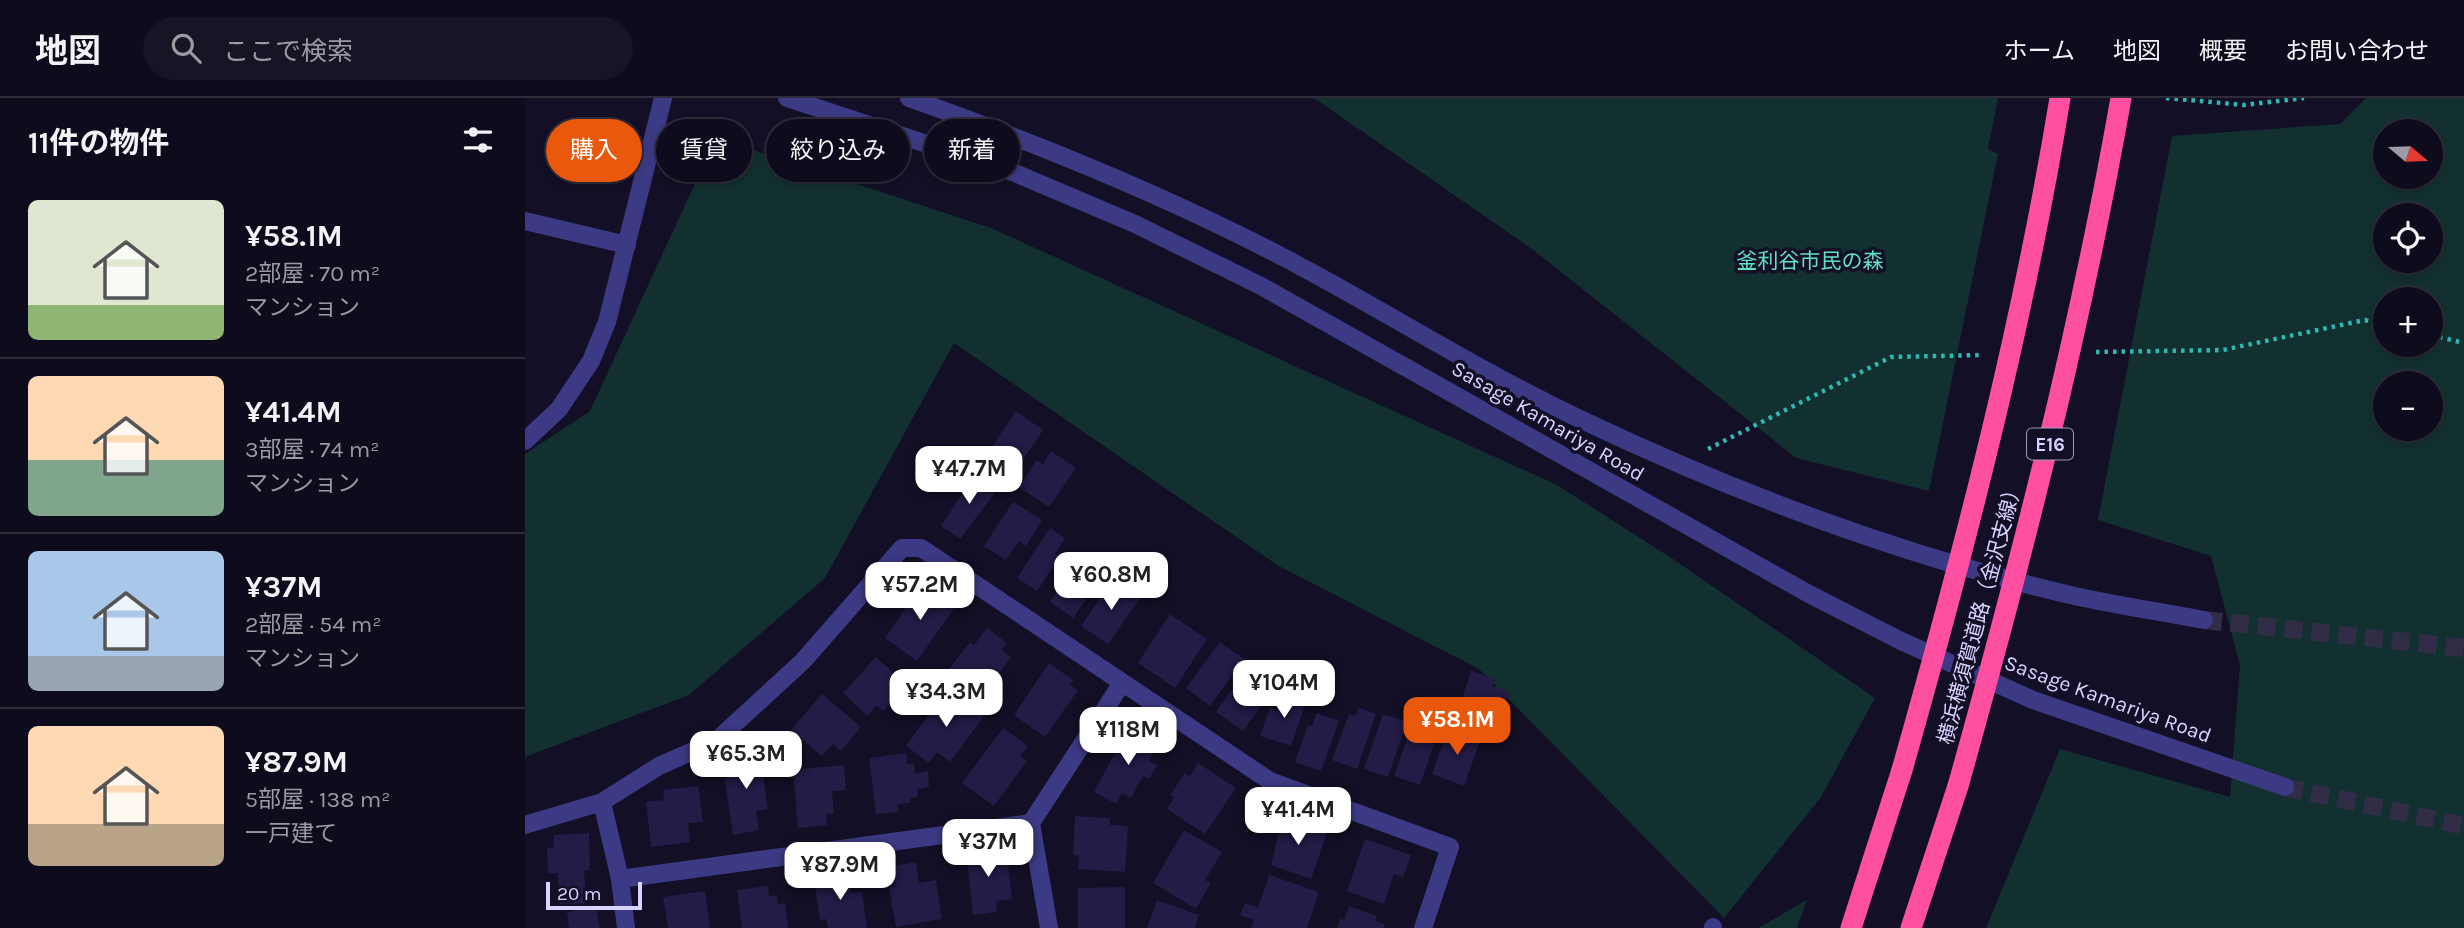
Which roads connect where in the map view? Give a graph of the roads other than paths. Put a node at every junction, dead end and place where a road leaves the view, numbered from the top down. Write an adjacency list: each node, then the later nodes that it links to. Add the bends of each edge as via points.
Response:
1 (663, 98): 7 (street)
2 (787, 98): 11 (street, Sasage Kamariya Road, via 1015,173 1135,224 1261,286 1797,588 1901,641 2033,700)
3 (909, 98): 9 (street, Sasage Kamariya Road, via 1149,191 1280,256 1516,387 1597,427 1794,510 1920,552 2078,596)
4 (2060, 98): 19 (highway, 横浜横須賀道路（金沢支線）, bridge, via 2002,388 1954,585)
5 (2121, 98): 20 (highway, 横浜横須賀道路（金沢支線） / E16, bridge, via 2059,409 1958,786)
6 (525, 221): 7 (street)
7 (627, 245): 8 (street, via 607,322 591,361 559,408)
8 (525, 441)
9 (2204, 620)
10 (1122, 683): 12 (street, via 921,548 902,548 803,661 716,741 659,766); 13 (street); 18 (street, via 1270,781 1450,847)
11 (2285, 787)
12 (602, 802): 14 (street); 15 (street)
13 (1031, 823): 15 (street); 17 (street)
14 (525, 825)
15 (620, 879): 16 (street)
16 (627, 928)
17 (1049, 928)
18 (1423, 928)
19 (1851, 928)
20 (1911, 928)

